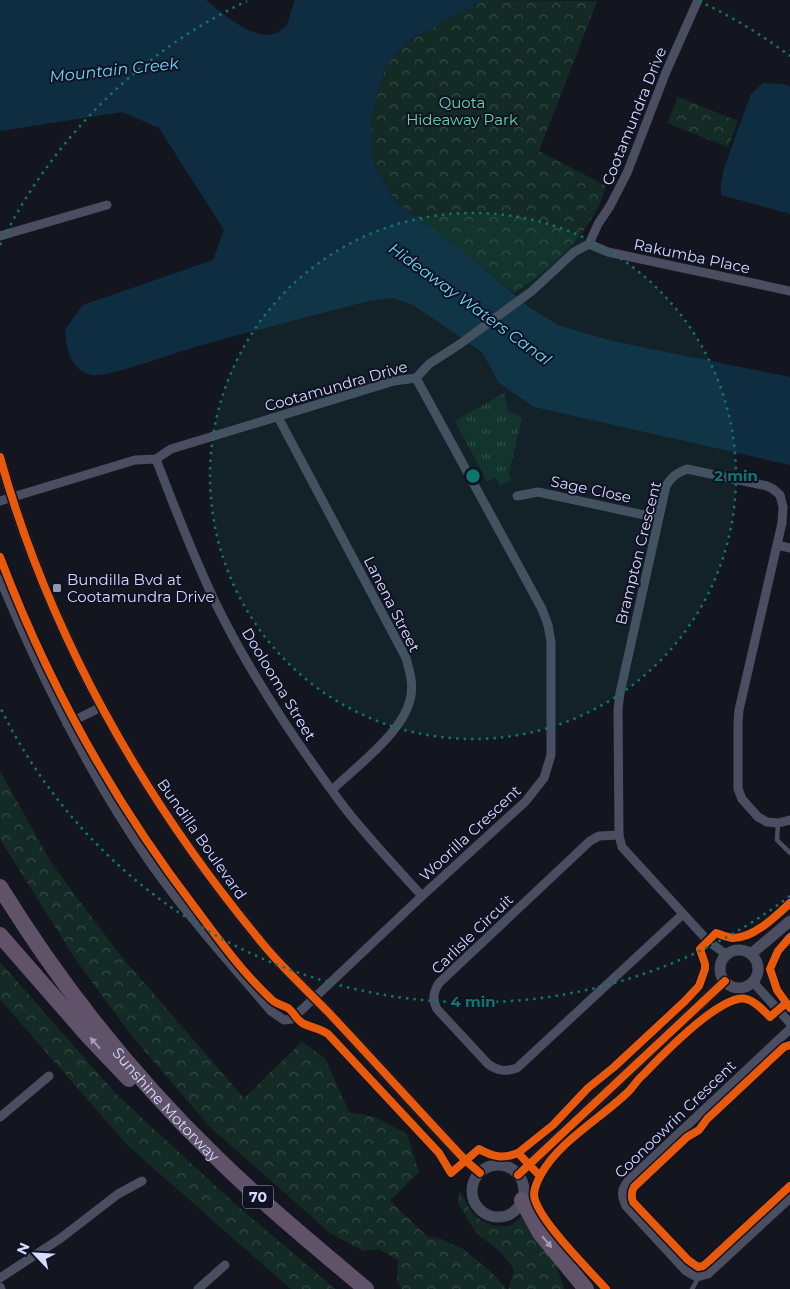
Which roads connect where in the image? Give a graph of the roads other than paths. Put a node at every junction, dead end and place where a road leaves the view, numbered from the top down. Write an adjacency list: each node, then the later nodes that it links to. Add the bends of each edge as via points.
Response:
1 (698, 0): 4 (street, Cootamundra Drive, via 627,173)
2 (107, 205): 3 (street)
3 (0, 236)
4 (589, 244): 5 (street, Rakumba Place, via 608,252); 6 (street, Cootamundra Drive, via 574,252 532,290 429,364)
5 (790, 291)
6 (416, 378): 7 (street, Cootamundra Drive, via 394,381); 24 (street, Woorilla Crescent, via 542,609 551,642 551,755 544,778 525,802)
7 (278, 417): 9 (street, Cootamundra Drive, via 171,449); 18 (street, Lanena Street, via 406,658 412,677 411,700 402,720)
8 (0, 457): 11 (street, Bundilla Boulevard)
9 (156, 459): 11 (street, Cootamundra Drive, via 135,460); 18 (street, Doolooma Street, via 217,607 292,734)
10 (517, 496): 12 (street, Sage Close, via 538,492)
11 (6, 500): 16 (street, Bundilla Boulevard)
12 (658, 518): 13 (street, Brampton Crescent, via 671,477 687,469 767,486 780,495 783,507); 21 (street, Brampton Crescent, via 620,693)
13 (777, 545): 14 (street); 20 (street, Brampton Crescent, via 740,710 738,789 742,800 758,817)
14 (790, 548)
15 (0, 579): 17 (street, via 29,649)
16 (100, 708): 17 (street); 32 (street, Bundilla Boulevard, via 168,818 216,886 259,940)
17 (67, 724): 32 (street, via 149,861 204,934 271,1011 287,1021)
18 (332, 790): 24 (street, Doolooma Street)
19 (790, 820): 20 (street)
20 (778, 823): 22 (lane, via 777,840)
21 (618, 835): 25 (street, via 622,847); 25 (street, Carlisle Circuit, via 599,836 590,841 438,983 433,1001 437,1009 488,1064 506,1072 517,1068)
22 (790, 853)
23 (0, 887): 36 (highway, Sunshine Motorway / 70, via 74,997)
24 (422, 896): 32 (street, Woorilla Crescent)
25 (683, 914): 29 (street, via 708,941)
26 (790, 921): 28 (street)
27 (0, 935): 36 (highway, one-way to 27, via 142,1092 109,1059)
28 (751, 954): 29 (street, via 734,950); 31 (street, via 758,965)
29 (727, 955): 30 (street, via 720,970)
30 (725, 981): 31 (street, via 742,988); 39 (street)
31 (753, 982): 33 (street)
32 (314, 998): 38 (street, Bundilla Boulevard)
33 (790, 1023)
34 (790, 1029): 44 (street, Coonoowrin Crescent, via 622,1188 626,1206 686,1271)
35 (49, 1076): 37 (street)
36 (157, 1096): 47 (highway, Sunshine Motorway / 70, via 266,1204)
37 (0, 1117)
38 (480, 1173): 39 (street, via 487,1168 504,1166); 42 (street, via 472,1190 473,1199 486,1214 504,1217 518,1208)
39 (518, 1175): 42 (street, via 524,1191)
40 (142, 1182): 45 (street, via 118,1194 61,1238)
41 (790, 1198): 44 (street, via 708,1274)
42 (522, 1200): 48 (highway, one-way to 48, via 540,1233)
43 (225, 1265): 46 (street)
44 (697, 1277): 49 (lane)
45 (0, 1278)
46 (198, 1289)
47 (366, 1289)
48 (586, 1289)
49 (692, 1289)

